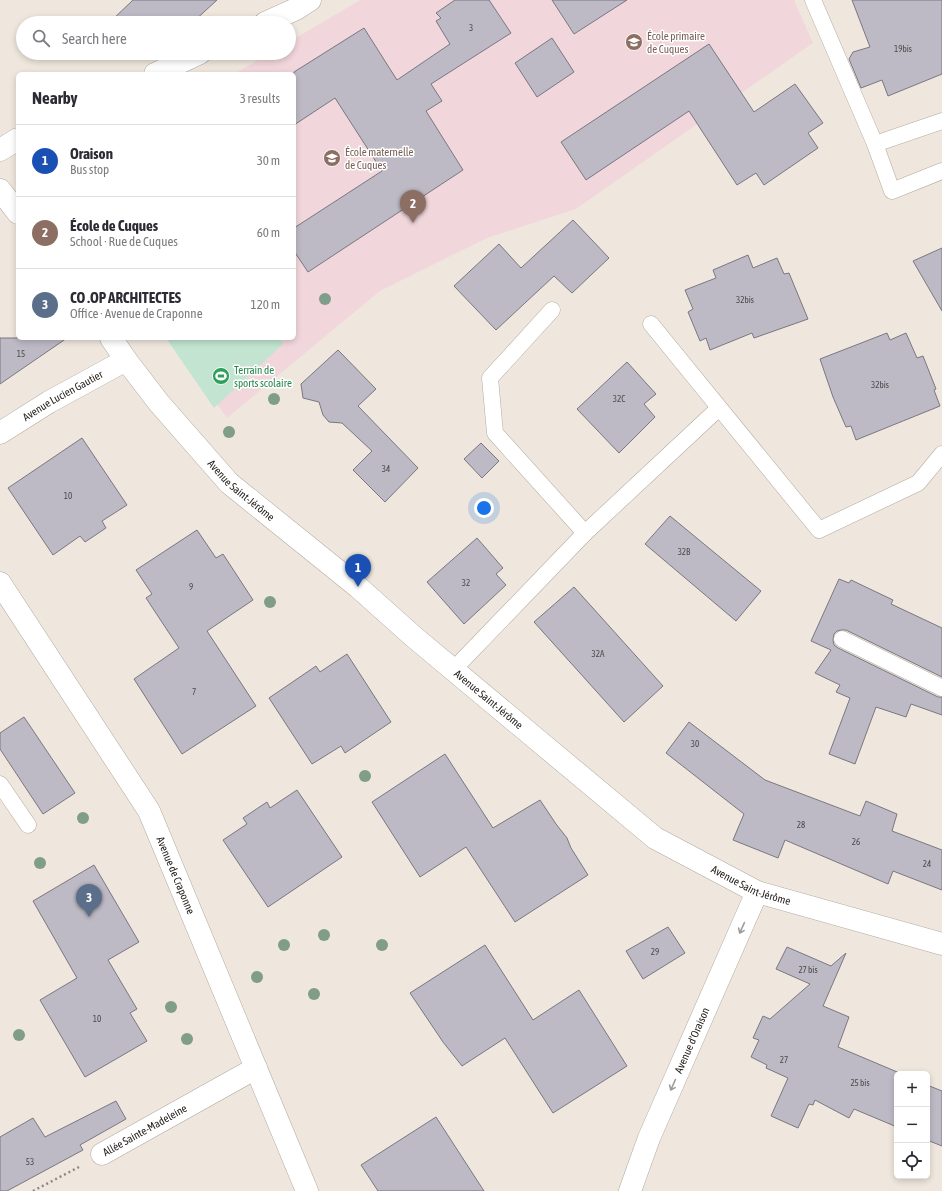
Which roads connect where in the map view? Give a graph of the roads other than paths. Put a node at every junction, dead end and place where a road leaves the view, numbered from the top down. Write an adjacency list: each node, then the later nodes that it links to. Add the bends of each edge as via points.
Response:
1 (310, 0): 3 (street)
2 (813, 0): 8 (lane)
3 (279, 16)
4 (185, 60): 5 (street)
5 (160, 72)
6 (942, 121): 8 (lane)
7 (16, 140): 9 (street)
8 (875, 144): 10 (lane, via 892,191)
9 (0, 150)
10 (942, 171)
11 (0, 190): 12 (street)
12 (16, 210)
13 (552, 310): 20 (lane, via 490,378 495,433)
14 (651, 324): 17 (lane)
15 (112, 340): 16 (street, Avenue Saint-Jérôme)
16 (126, 360): 18 (street, Avenue Lucien Gautier); 23 (street, Avenue Saint-Jérôme, via 159,403 229,483 358,587)
17 (719, 408): 19 (lane, via 819,530 918,483); 20 (lane)
18 (0, 433)
19 (942, 454)
20 (585, 533): 23 (lane)
21 (0, 583): 29 (street, Avenue de Craponne, via 150,811)
22 (842, 639): 24 (lane)
23 (454, 669): 27 (street, Avenue Saint-Jérôme, via 656,838)
24 (942, 688)
25 (0, 784): 26 (lane)
26 (28, 825)
27 (757, 892): 28 (street, Avenue Saint-Jérôme); 32 (street, Avenue d'Oraison, one-way to 32, via 650,1138)
28 (942, 944)
29 (256, 1068): 30 (street, Allée Sainte-Madeleine); 31 (street, Avenue de Craponne)
30 (102, 1154)
31 (307, 1191)
32 (630, 1191)

